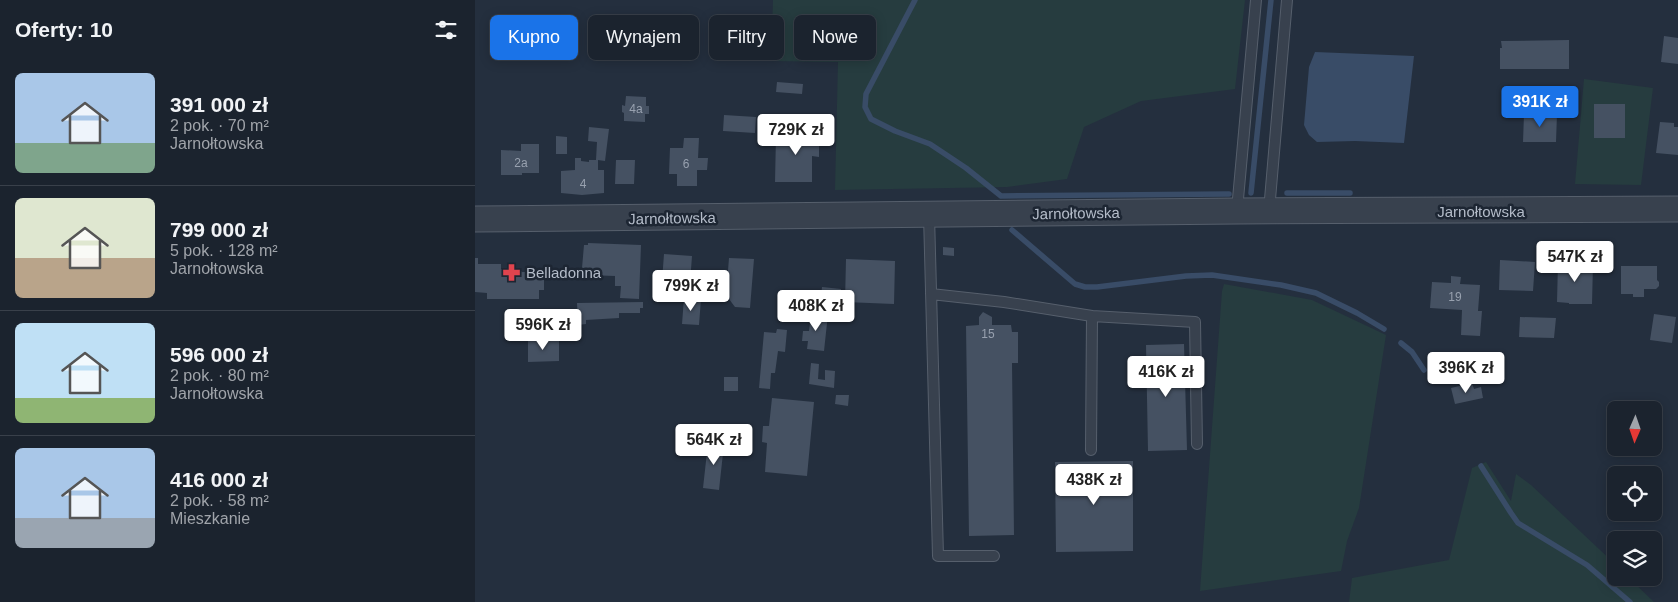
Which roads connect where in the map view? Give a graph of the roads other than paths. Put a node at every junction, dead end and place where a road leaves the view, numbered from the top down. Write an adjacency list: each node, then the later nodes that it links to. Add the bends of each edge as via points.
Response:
1 (1256, 0): 4 (lane)
2 (1287, 0): 5 (lane)
3 (1678, 209): 5 (street, Jarnołtowska)
4 (1237, 211): 5 (street, Jarnołtowska); 6 (street, Jarnołtowska)
5 (1269, 212)
6 (929, 215): 7 (street, Jarnołtowska); 8 (lane)
7 (475, 219)
8 (931, 294): 9 (lane); 12 (lane, via 937,556)
9 (1091, 316): 10 (lane, via 1195,322); 11 (lane)
10 (1197, 444)
11 (1091, 450)
12 (994, 556)

